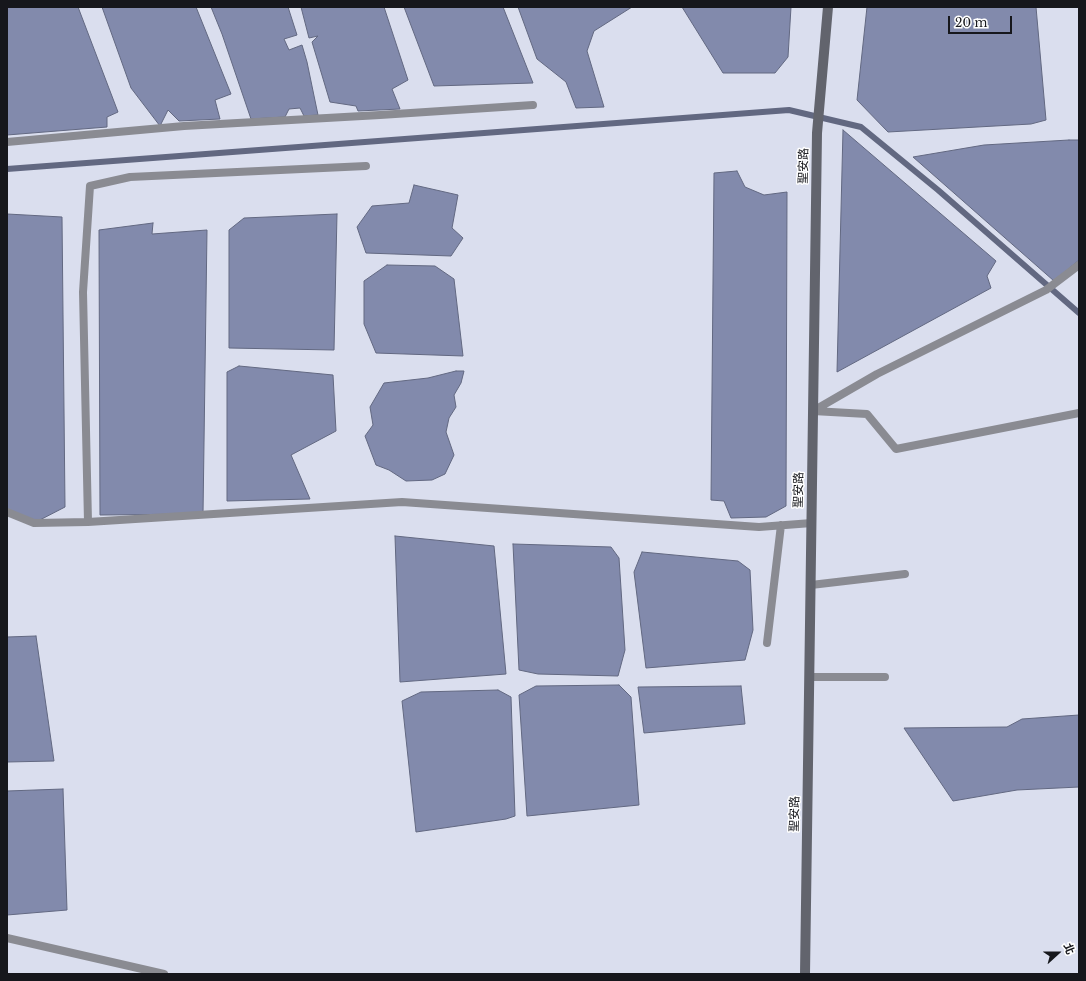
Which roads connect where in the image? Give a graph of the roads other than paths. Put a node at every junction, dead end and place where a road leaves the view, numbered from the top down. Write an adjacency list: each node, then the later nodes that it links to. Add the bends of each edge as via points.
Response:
1 (828, 7): 6 (street, 聖安路, via 817,133)
2 (533, 105): 3 (lane, via 184,126)
3 (7, 142)
4 (366, 166): 9 (lane, via 130,177 90,186 83,292)
5 (1079, 265): 6 (lane, via 1046,290 877,374)
6 (813, 411): 7 (lane, via 867,414 896,449); 10 (street, 聖安路)
7 (1079, 413)
8 (7, 512): 9 (lane, via 34,523)
9 (88, 522): 11 (lane, via 402,502 759,527)
10 (812, 523): 11 (lane); 13 (street, 聖安路)
11 (780, 525): 14 (lane)
12 (905, 574): 13 (lane)
13 (811, 585): 15 (street, 聖安路)
14 (767, 643)
15 (810, 677): 16 (lane); 19 (street, 聖安路)
16 (885, 677)
17 (7, 938): 18 (lane)
18 (164, 974)
19 (805, 974)

